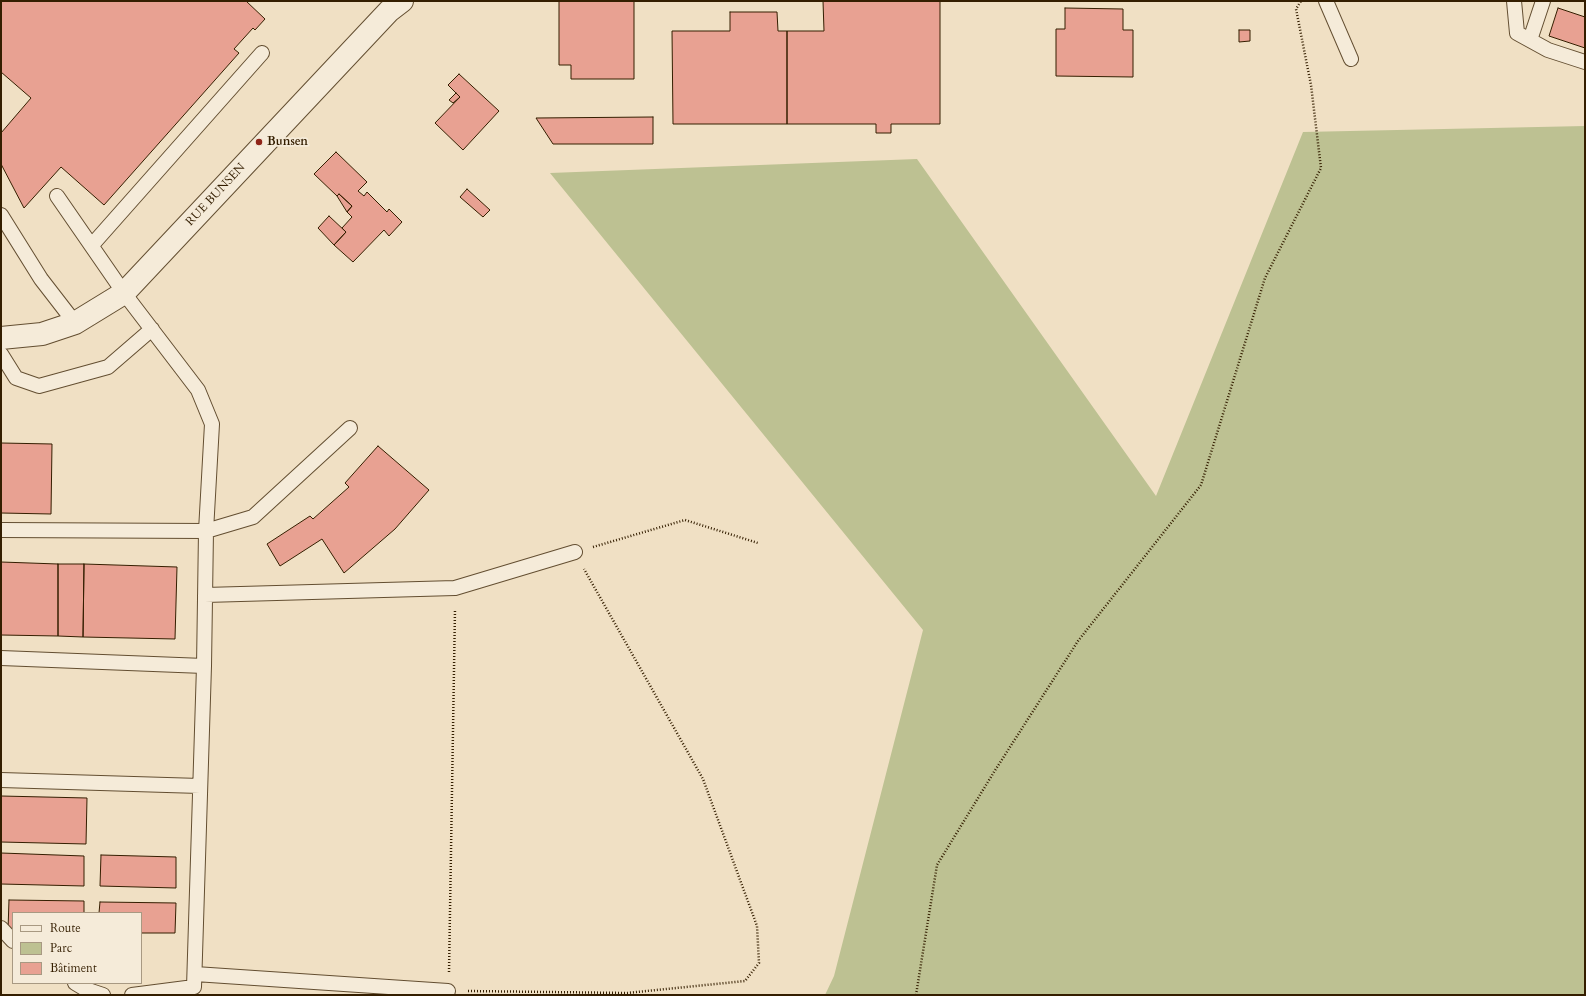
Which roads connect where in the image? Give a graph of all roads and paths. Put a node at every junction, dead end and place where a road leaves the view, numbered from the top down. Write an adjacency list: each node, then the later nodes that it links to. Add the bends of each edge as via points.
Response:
1 (1301, 1): 37 (path, via 1296,9 1311,85 1321,168 1264,278 1200,485 1078,641 937,865)
2 (1326, 1): 8 (lane)
3 (1514, 1): 6 (lane, via 1517,33)
4 (1543, 1): 6 (lane)
5 (390, 4): 13 (street, RUE BUNSEN)
6 (1530, 40): 9 (lane, via 1548,50)
7 (262, 53): 12 (lane)
8 (1351, 59)
9 (1585, 62)
10 (57, 196): 12 (lane)
11 (1, 215): 14 (lane, via 41,279)
12 (92, 245): 13 (lane)
13 (124, 293): 14 (street, RUE BUNSEN); 15 (lane)
14 (76, 323): 16 (street, RUE BUNSEN, via 42,334)
15 (152, 329): 17 (lane, via 108,367 39,386 16,378); 20 (lane, via 198,390 212,424)
16 (1, 338)
17 (1, 354)
18 (350, 428): 20 (lane, via 253,517)
19 (1, 530): 20 (lane)
20 (206, 531): 24 (lane)
21 (758, 543): 22 (path, via 685,520)
22 (575, 552): 23 (lane); 34 (path, via 703,779 757,926 759,963 745,981 628,993)
23 (455, 588): 24 (lane); 34 (path)
24 (205, 595): 26 (lane)
25 (1, 658): 26 (lane)
26 (204, 666): 28 (lane)
27 (1, 780): 28 (lane)
28 (200, 786): 32 (lane)
29 (1, 928): 30 (lane)
30 (12, 940)
31 (76, 984): 35 (lane)
32 (194, 985): 33 (lane); 36 (lane)
33 (376, 990): 34 (lane)
34 (448, 991)
35 (103, 995)
36 (132, 995)
37 (916, 995)

